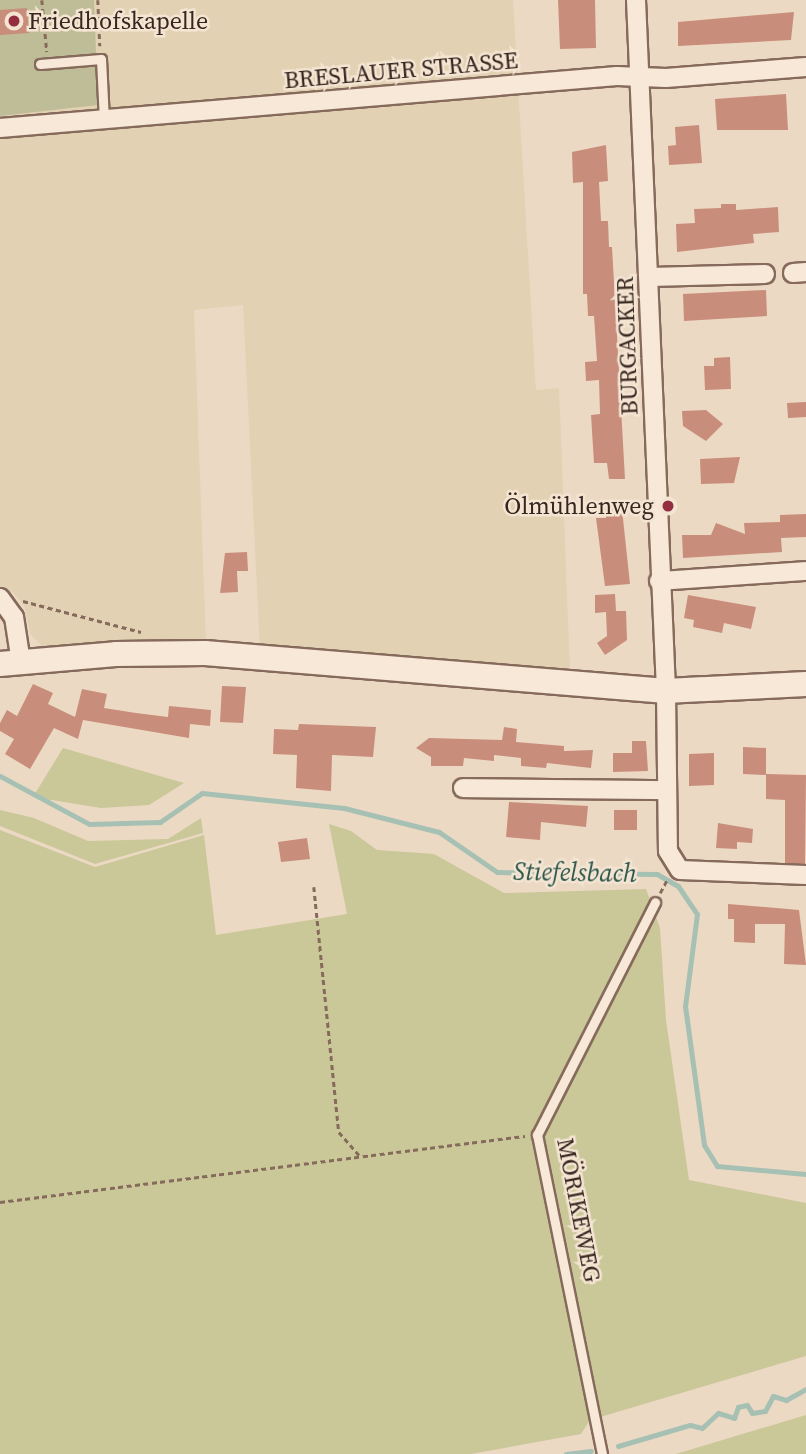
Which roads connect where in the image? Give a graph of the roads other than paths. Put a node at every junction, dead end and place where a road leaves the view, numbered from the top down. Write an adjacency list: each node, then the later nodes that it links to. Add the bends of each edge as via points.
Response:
1 (636, 0): 4 (street, BURGACKER)
2 (44, 63): 5 (lane, via 101,59)
3 (806, 67): 4 (street, BRESLAUER STRASSE)
4 (639, 77): 5 (street, BRESLAUER STRASSE); 8 (street, BURGACKER)
5 (104, 120): 6 (street, BRESLAUER STRASSE)
6 (0, 128)
7 (765, 274): 8 (street)
8 (650, 277): 10 (street, BURGACKER)
9 (806, 571): 10 (street)
10 (659, 581): 14 (street, BURGACKER)
11 (5, 602): 12 (street)
12 (11, 663): 14 (main road, via 205,653)
13 (806, 684): 14 (main road)
14 (666, 691): 16 (street)
15 (463, 788): 16 (street)
16 (667, 790): 17 (street, via 671,870)
17 (806, 875)
18 (655, 902): 19 (lane, MÖRIKEWEG, via 537,1135)
19 (602, 1454)

